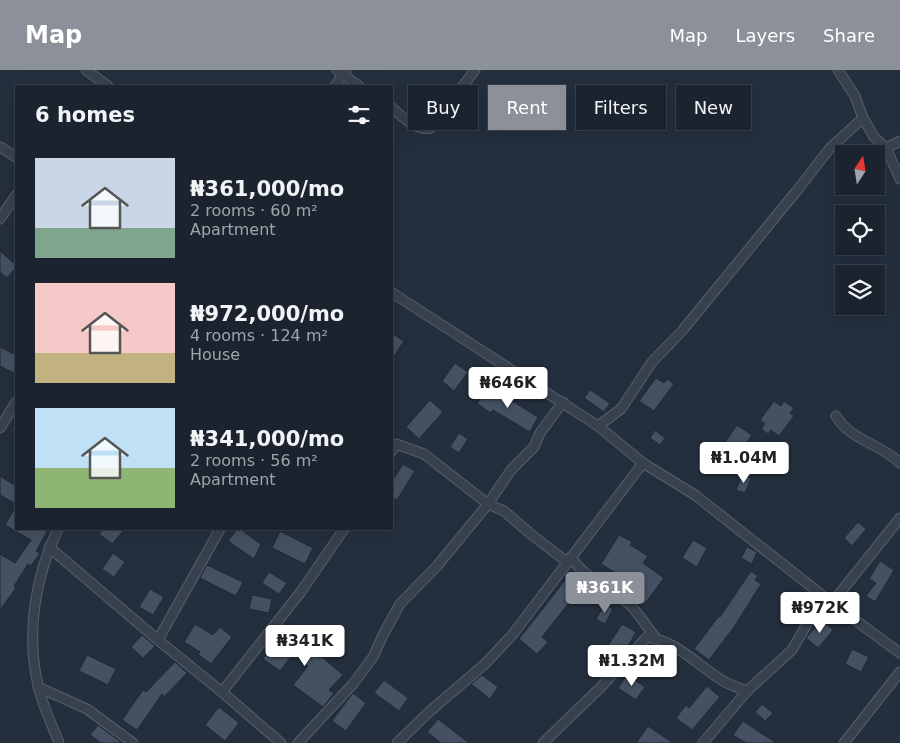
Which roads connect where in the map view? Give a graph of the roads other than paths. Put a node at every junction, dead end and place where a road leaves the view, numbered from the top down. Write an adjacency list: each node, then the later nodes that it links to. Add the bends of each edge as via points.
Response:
1 (86, 70): 5 (street)
2 (475, 70): 8 (street, via 430,128 417,128)
3 (838, 70): 9 (street, via 855,96)
4 (342, 72): 6 (street); 7 (street)
5 (107, 85)
6 (336, 85)
7 (358, 85)
8 (393, 109)
9 (863, 118): 12 (street, via 874,137); 21 (street, via 830,148 682,331 652,362 621,409)
10 (900, 141): 12 (street)
11 (0, 147): 13 (street)
12 (886, 148): 14 (street)
13 (15, 156)
14 (900, 179)
15 (15, 196): 16 (street)
16 (0, 219)
17 (393, 293): 18 (street)
18 (563, 402): 21 (street); 26 (street, via 540,433 534,447 511,470)
19 (15, 404): 22 (street)
20 (836, 416): 24 (street, via 841,425)
21 (598, 426): 25 (street)
22 (0, 428)
23 (393, 446): 26 (street, via 424,454)
24 (900, 462)
25 (643, 463): 32 (street); 33 (street, via 695,495)
26 (488, 504): 32 (street, via 504,511 532,535); 45 (street, via 437,566 400,604 374,657)
27 (900, 518): 34 (street)
28 (58, 530): 31 (street)
29 (219, 530): 36 (street)
30 (343, 530): 41 (street, via 300,593)
31 (49, 547): 36 (street); 39 (street, via 34,612)
32 (569, 559): 35 (street, via 630,605); 46 (street, via 513,634 486,663)
33 (823, 596): 34 (street); 40 (street, via 792,650)
34 (832, 603): 37 (street)
35 (656, 638): 40 (street, via 669,643 724,682); 47 (street, via 647,637)
36 (158, 640): 41 (street)
37 (900, 653)
38 (900, 672): 49 (street)
39 (38, 687): 42 (street); 43 (street, via 87,709)
40 (747, 691): 48 (street)
41 (222, 692): 44 (street)
42 (59, 743)
43 (133, 743)
44 (281, 743)
45 (298, 743)
46 (397, 743)
47 (543, 743)
48 (703, 743)
49 (844, 743)

